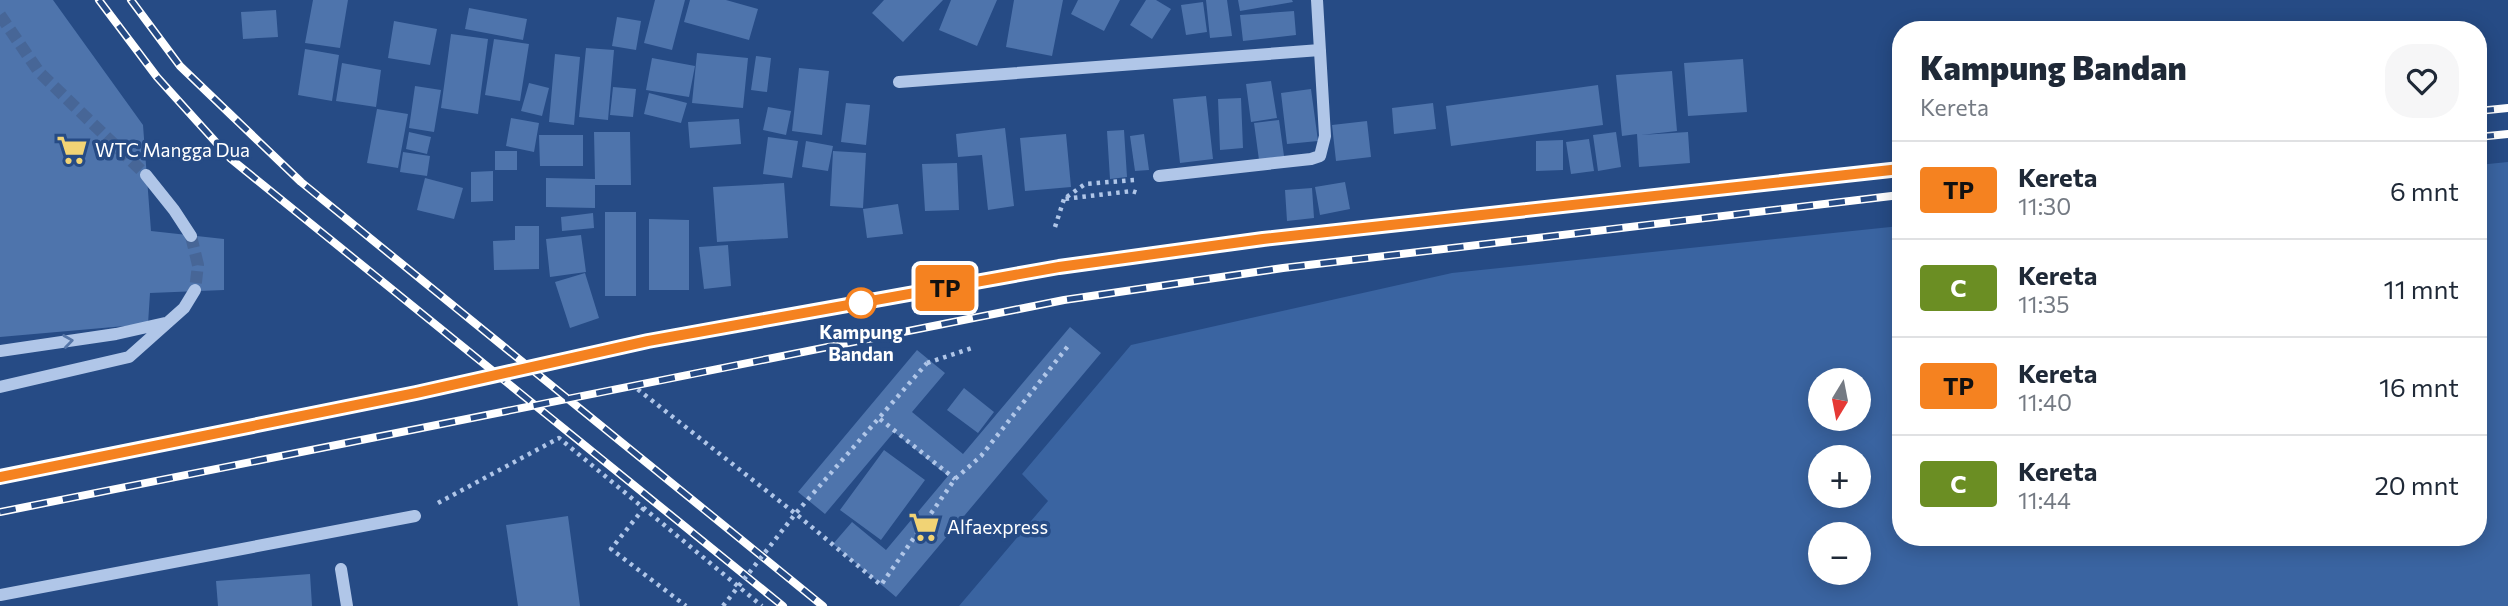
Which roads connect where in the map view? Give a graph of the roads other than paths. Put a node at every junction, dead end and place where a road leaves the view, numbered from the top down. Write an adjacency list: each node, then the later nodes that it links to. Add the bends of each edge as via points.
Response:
1 (1317, 0): 2 (street)
2 (1320, 50): 3 (street); 5 (street, via 1325,136 1320,156)
3 (899, 82)
4 (146, 175): 6 (street)
5 (1159, 176)
6 (191, 236)
7 (195, 290): 8 (street, via 184,308)
8 (166, 323): 9 (street, one-way to 8); 10 (street, via 129,357)
9 (0, 351)
10 (0, 387)
11 (415, 516): 13 (street)
12 (341, 569): 14 (street)
13 (0, 595)
14 (347, 606)

